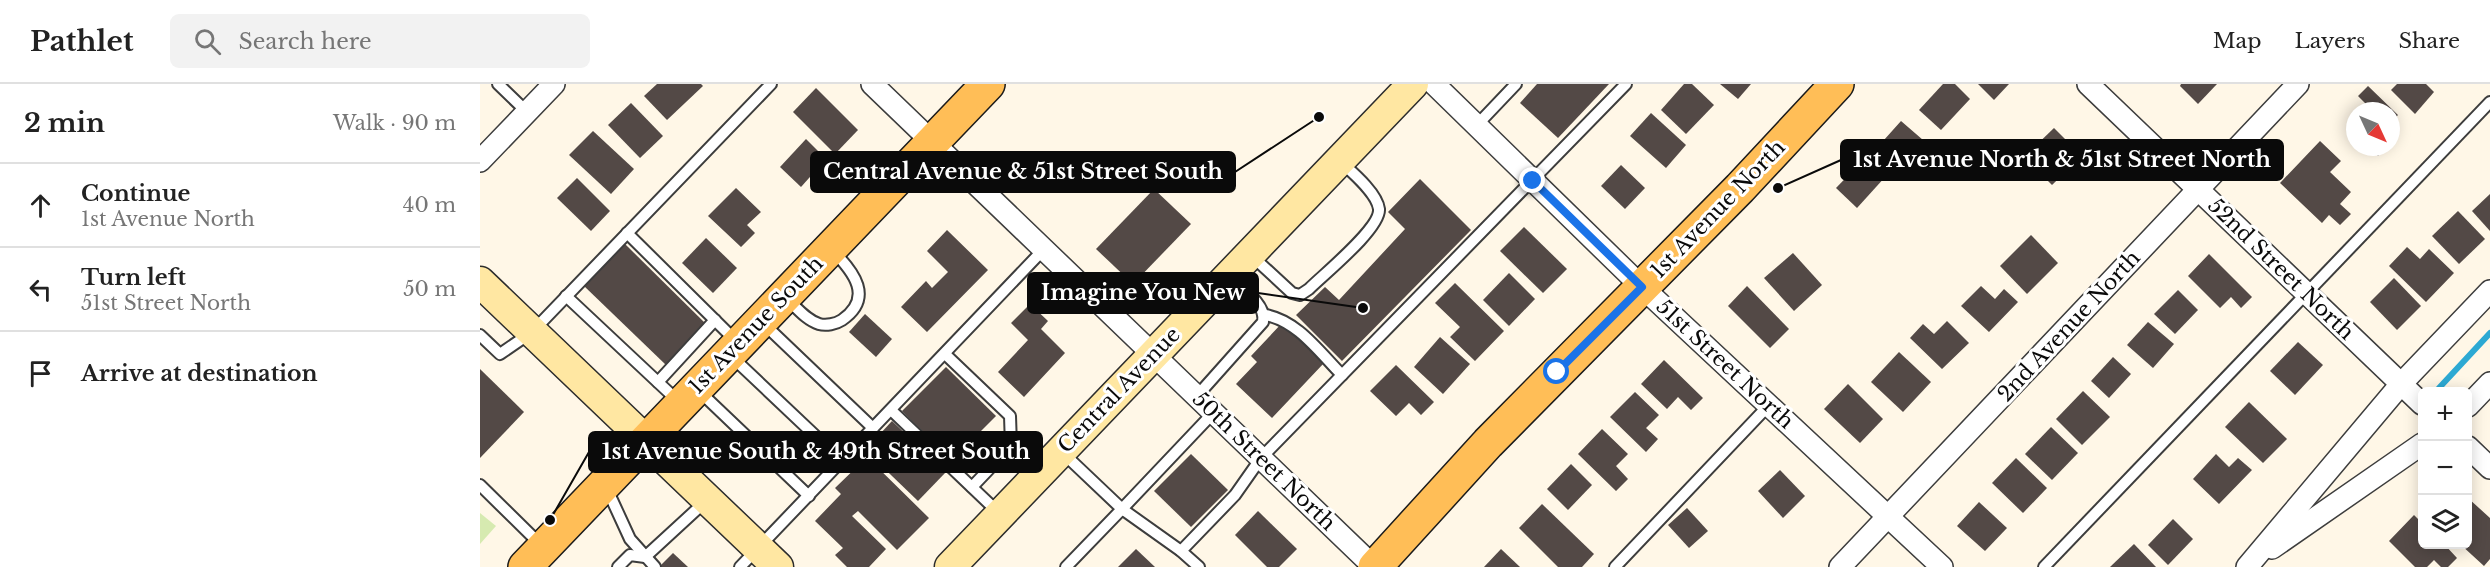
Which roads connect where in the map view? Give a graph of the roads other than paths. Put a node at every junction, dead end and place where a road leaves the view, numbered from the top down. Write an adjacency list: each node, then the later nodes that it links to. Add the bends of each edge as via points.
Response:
1 (498, 84): 14 (lane)
2 (554, 84): 14 (street)
3 (771, 84): 21 (lane)
4 (872, 84): 16 (street, 50th Street North)
5 (988, 84): 16 (main road, 1st Avenue South)
6 (1413, 84): 18 (main road, Central Avenue)
7 (1434, 84): 15 (street, 51st Street North)
8 (1516, 84): 15 (lane)
9 (1626, 84): 19 (lane)
10 (1837, 84): 27 (main road, 1st Avenue North)
11 (2088, 84): 20 (street, 52nd Street North)
12 (2298, 84): 20 (street, 2nd Avenue North)
13 (2490, 102): 29 (lane)
14 (527, 112): 17 (street)
15 (1477, 125): 19 (street, 51st Street North)
16 (932, 141): 22 (main road, 1st Avenue South); 23 (street, 50th Street North)
17 (480, 160)
18 (1340, 160): 24 (main road, Central Avenue); 24 (lane, via 1362,182 1379,208 1377,219 1361,238 1300,295 1292,293)
19 (1533, 181): 27 (street, 51st Street North); 39 (lane)
20 (2198, 189): 29 (street, 52nd Street North); 67 (street, 2nd Avenue North)
21 (627, 233): 30 (lane); 33 (lane)
22 (829, 248): 31 (main road, 1st Avenue South); 31 (lane, via 851,269 859,292 858,305 850,315 822,326)
23 (1044, 249): 37 (lane); 38 (street, 50th Street North)
24 (1250, 254): 25 (main road, Central Avenue)
25 (1228, 276): 32 (lane); 38 (main road, Central Avenue)
26 (480, 282): 34 (main road)
27 (1642, 287): 47 (street, 51st Street North); 78 (main road, 1st Avenue North, via 1488,443)
28 (2490, 291): 42 (street)
29 (2307, 294): 42 (street, 52nd Street North); 82 (lane)
30 (566, 296): 34 (lane); 40 (lane)
31 (783, 296): 36 (main road, 1st Avenue South)
32 (1265, 315): 39 (lane, via 1293,327); 44 (lane)
33 (715, 320): 36 (lane); 40 (lane)
34 (532, 332): 35 (lane, via 500,354); 51 (main road)
35 (480, 335)
36 (742, 339): 43 (main road, 1st Avenue South); 50 (lane); 57 (lane)
37 (945, 354): 48 (lane); 52 (lane, via 1010,416)
38 (1154, 354): 44 (street, 50th Street North); 54 (main road, Central Avenue)
39 (1342, 375): 56 (lane)
40 (658, 382): 43 (lane)
41 (2490, 382): 46 (street)
42 (2401, 384): 45 (street, 52nd Street North); 72 (street)
43 (688, 396): 51 (main road, 1st Avenue South); 63 (lane)
44 (1197, 396): 49 (street, 50th Street North)
45 (2418, 400)
46 (2472, 402)
47 (1769, 405): 67 (street, 51st Street North); 79 (lane)
48 (891, 410): 50 (lane); 62 (lane)
49 (1214, 412): 56 (street, 50th Street North); 65 (lane)
50 (873, 428): 57 (lane)
51 (646, 441): 60 (main road, 1st Avenue South); 64 (main road)
52 (1011, 446): 59 (lane); 62 (lane)
53 (2418, 447): 72 (street)
54 (1061, 450): 59 (main road, Central Avenue); 65 (lane)
55 (2472, 451): 58 (street)
56 (1261, 458): 68 (lane, via 1235,495); 78 (street, 50th Street North)
57 (842, 461): 63 (lane)
58 (2490, 468)
59 (1040, 472): 66 (main road, Central Avenue)
60 (605, 484): 69 (main road, 1st Avenue South); 70 (lane, via 630,539)
61 (480, 485): 69 (lane)
62 (972, 487): 66 (lane)
63 (809, 496): 71 (lane)
64 (707, 500): 70 (lane); 71 (main road)
65 (1122, 508): 68 (lane); 76 (lane)
66 (1000, 514): 75 (main road, Central Avenue)
67 (1889, 517): 80 (street, 2nd Avenue North); 81 (street, 51st Street North)
68 (1181, 551): 77 (lane)
69 (538, 557)
70 (645, 557): 73 (lane, via 630,555); 74 (lane)
71 (759, 561)
72 (2248, 565)
73 (618, 567)
74 (656, 567)
75 (950, 567)
76 (1066, 567)
77 (1199, 567)
78 (1374, 567)
79 (1616, 567)
80 (1840, 567)
81 (1942, 567)
82 (2044, 567)

